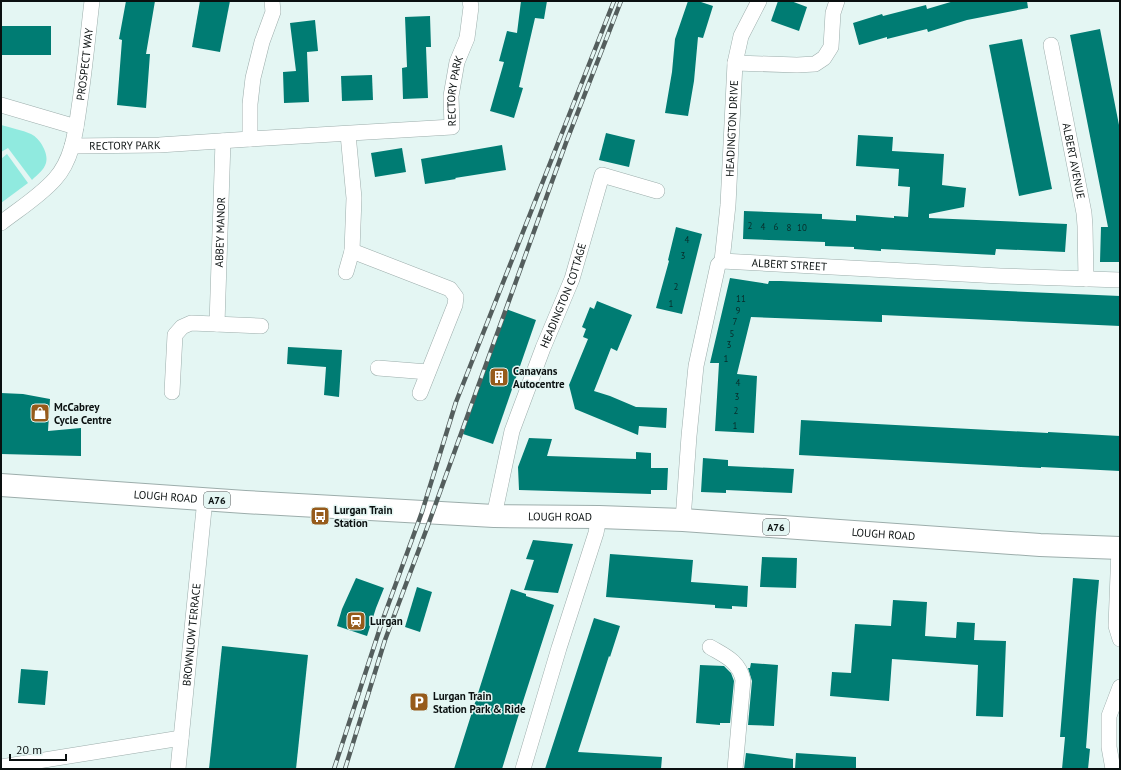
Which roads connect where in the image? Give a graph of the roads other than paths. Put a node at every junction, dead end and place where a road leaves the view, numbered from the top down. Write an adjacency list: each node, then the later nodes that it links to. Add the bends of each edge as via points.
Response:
1 (92, 1): 9 (street, PROSPECT WAY)
2 (272, 1): 11 (street, via 273,12 253,78)
3 (470, 1): 10 (street, RECTORY PARK, via 467,38 457,62 451,96 452,127)
4 (759, 1): 7 (street, HEADINGTON DRIVE, via 741,36)
5 (837, 1): 7 (street, via 833,13 831,47 824,58 815,64)
6 (1051, 44): 19 (street, ALBERT AVENUE, via 1084,213)
7 (735, 63): 17 (street, HEADINGTON DRIVE, via 728,205)
8 (1, 105): 9 (street)
9 (76, 127): 13 (street, RECTORY PARK)
10 (348, 134): 11 (street, RECTORY PARK); 16 (street, via 354,198)
11 (250, 138): 12 (street, RECTORY PARK)
12 (223, 141): 13 (street, RECTORY PARK, via 159,146); 21 (street, ABBEY MANOR)
13 (72, 146): 15 (street, RECTORY PARK, via 56,178)
14 (657, 191): 29 (street, HEADINGTON COTTAGE, via 602,175 572,279 512,431)
15 (1, 223)
16 (352, 251): 18 (street); 24 (street, via 450,289 456,297 456,305)
17 (722, 261): 19 (street, ALBERT STREET); 31 (street, via 718,265 696,366)
18 (346, 272)
19 (1086, 279): 20 (street, ALBERT STREET)
20 (1120, 280)
21 (217, 324): 22 (street); 25 (street, via 191,323 182,327 175,335)
22 (260, 326)
23 (378, 368): 24 (street)
24 (428, 372): 26 (street)
25 (172, 392)
26 (420, 393)
27 (1, 486): 28 (main road, LOUGH ROAD / A76)
28 (205, 499): 29 (main road, LOUGH ROAD / A76); 36 (street, BROWNLOW TERRACE)
29 (494, 516): 30 (main road, LOUGH ROAD / A76)
30 (599, 517): 31 (main road, LOUGH ROAD / A76); 39 (street)
31 (683, 520): 32 (main road, LOUGH ROAD / A76, via 1040,545)
32 (1119, 548): 33 (street, via 1116,626)
33 (1120, 639)
34 (710, 647): 40 (street, via 737,665 743,680)
35 (1120, 688): 41 (street, via 1109,716 1109,747)
36 (181, 738): 37 (street); 38 (street, BROWNLOW TERRACE)
37 (1, 767)
38 (178, 769)
39 (523, 769)
40 (735, 769)
41 (1113, 769)

